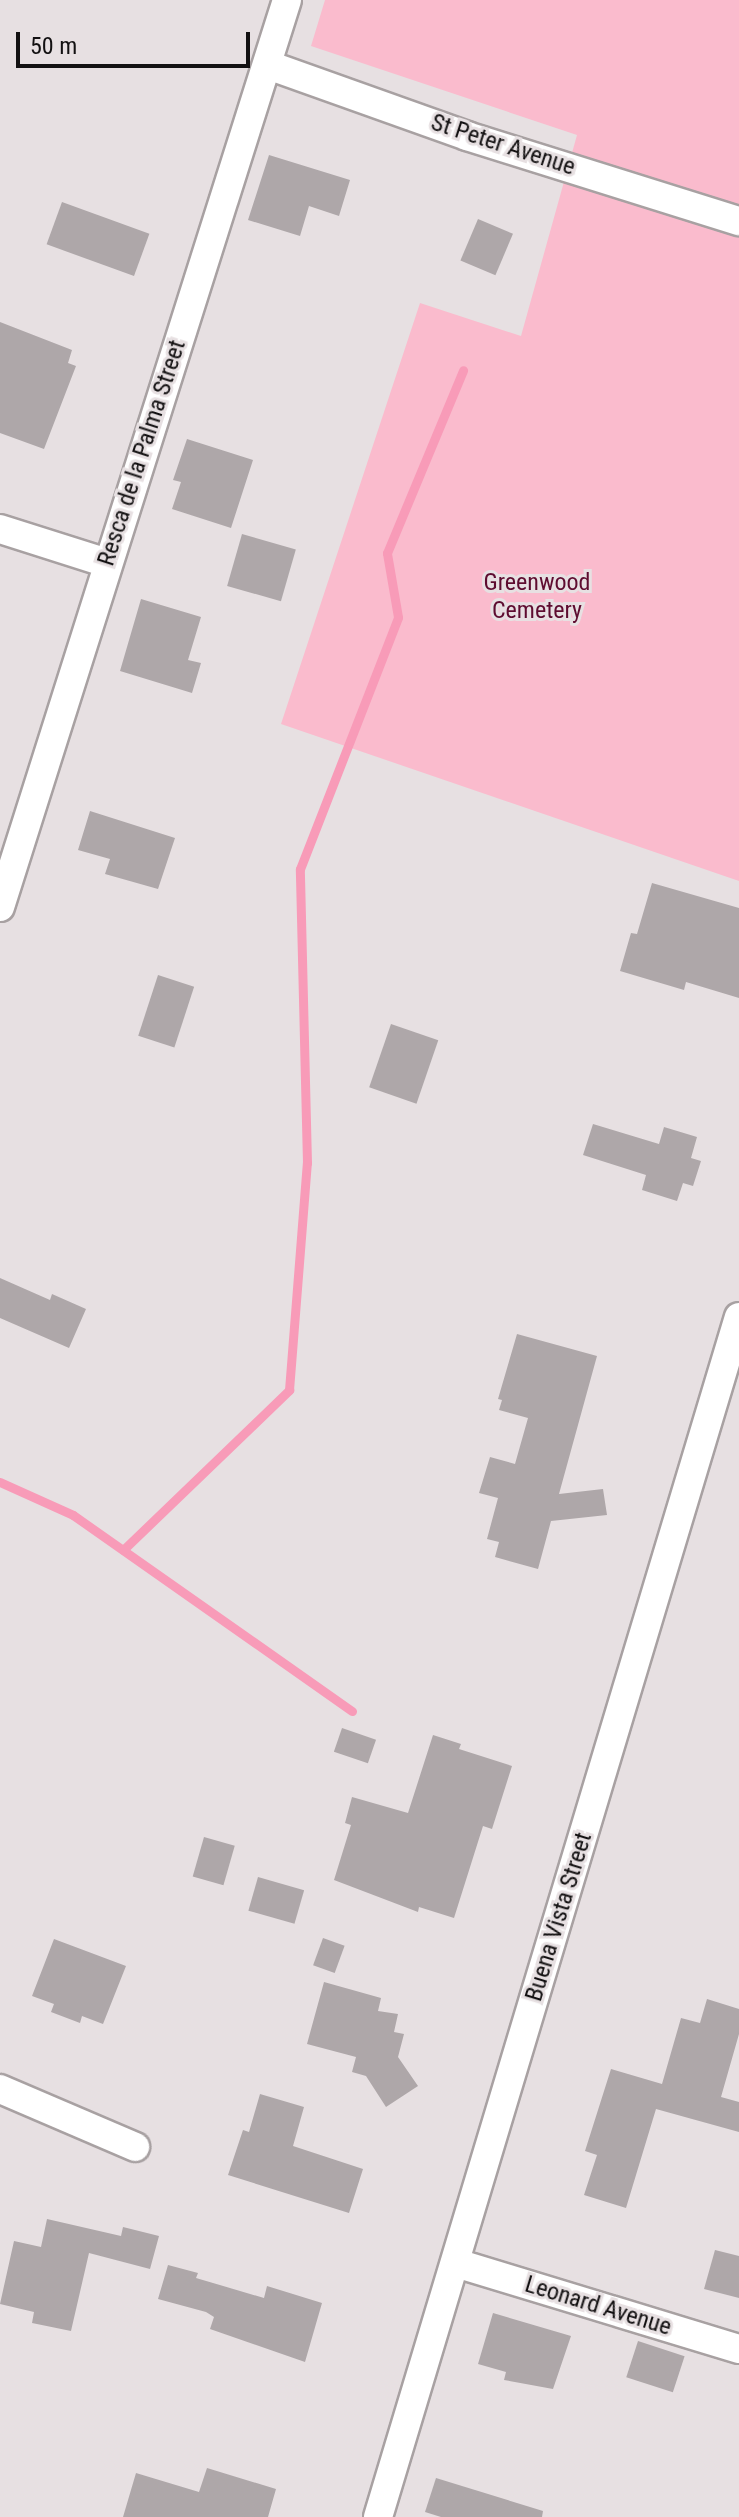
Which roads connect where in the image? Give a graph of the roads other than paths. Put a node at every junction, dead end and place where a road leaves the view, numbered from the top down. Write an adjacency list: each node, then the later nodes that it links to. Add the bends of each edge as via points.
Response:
1 (287, 0): 2 (street, Resca de la Palma Street)
2 (268, 65): 3 (street, St Peter Avenue, via 467,136); 5 (street, Resca de la Palma Street)
3 (739, 221)
4 (0, 529): 5 (street)
5 (107, 563): 6 (street, Resca de la Palma Street)
6 (0, 907)
7 (739, 1317): 10 (street, Buena Vista Street)
8 (0, 2089): 9 (street)
9 (135, 2147)
10 (456, 2263): 11 (street, Leonard Avenue); 12 (street, Buena Vista Street)
11 (739, 2349)
12 (378, 2517)

